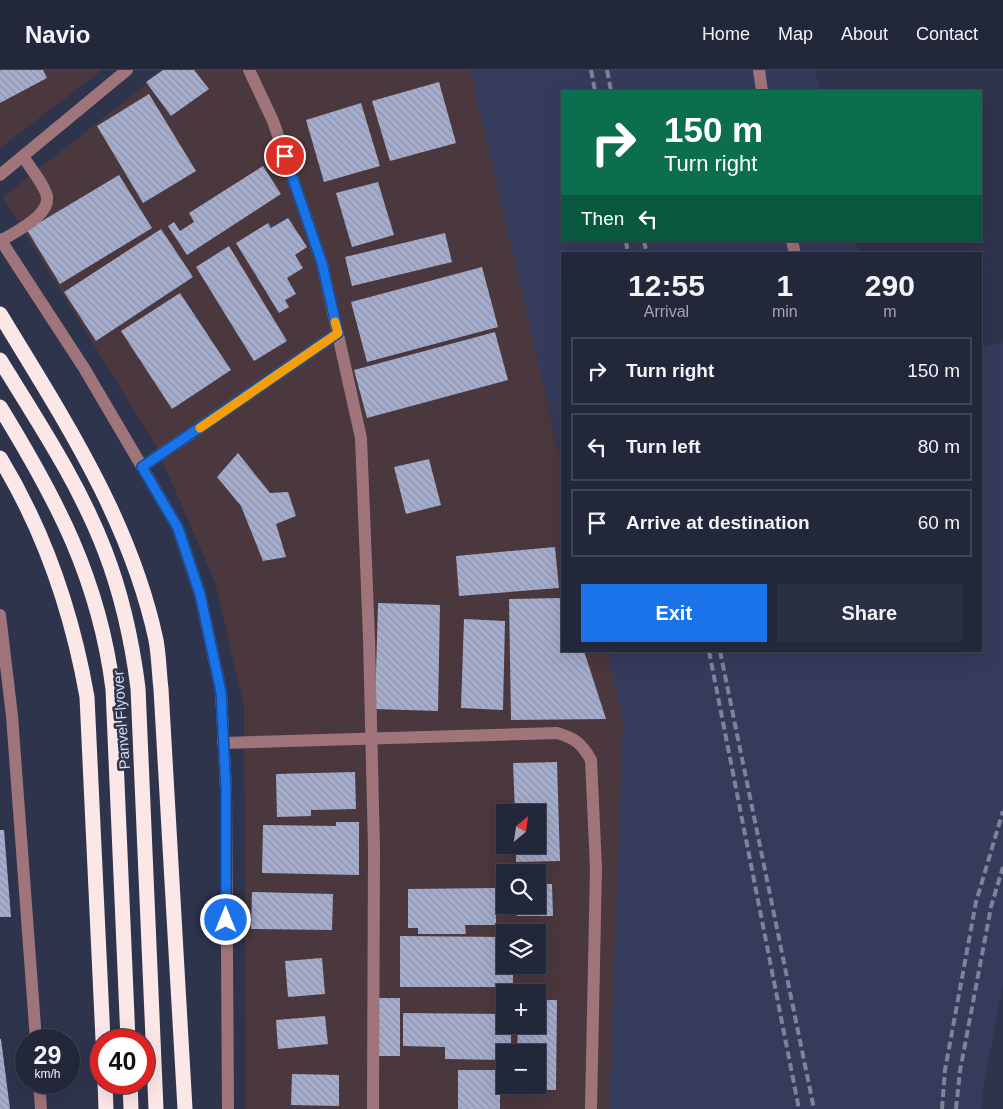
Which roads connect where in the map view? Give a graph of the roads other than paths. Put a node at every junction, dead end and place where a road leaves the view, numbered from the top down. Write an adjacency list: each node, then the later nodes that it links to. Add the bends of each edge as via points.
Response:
1 (127, 70): 5 (street)
2 (249, 70): 9 (street, via 273,121 322,263)
3 (758, 70): 4 (street)
4 (762, 90)
5 (23, 156): 6 (street); 7 (street, via 46,193 48,204 44,212)
6 (0, 174)
7 (1, 240): 13 (street, via 84,368)
8 (0, 314): 27 (highway, via 77,441 104,493 127,544 156,640)
9 (338, 333): 13 (street); 15 (street, via 361,438)
10 (0, 360): 26 (highway, Panvel Flyover, via 58,454 105,550 132,644 138,688)
11 (0, 407): 19 (highway, Panvel Flyover, via 36,466 82,559 108,649 113,689)
12 (0, 458): 18 (highway, via 34,520 54,569 80,654 87,697)
13 (142, 467): 16 (street, via 178,528 200,594 221,692)
14 (0, 616): 17 (street, via 12,716)
15 (372, 738): 16 (street); 29 (street); 30 (street, via 557,733 584,746 590,760 596,868)
16 (223, 743): 28 (street)
17 (35, 1029)
18 (102, 1029)
19 (128, 1029)
20 (40, 1094): 23 (street)
21 (105, 1094): 24 (highway)
22 (130, 1094): 25 (highway)
23 (41, 1109)
24 (106, 1109)
25 (131, 1109)
26 (156, 1109)
27 (185, 1109)
28 (228, 1109)
29 (374, 1109)
30 (591, 1109)

